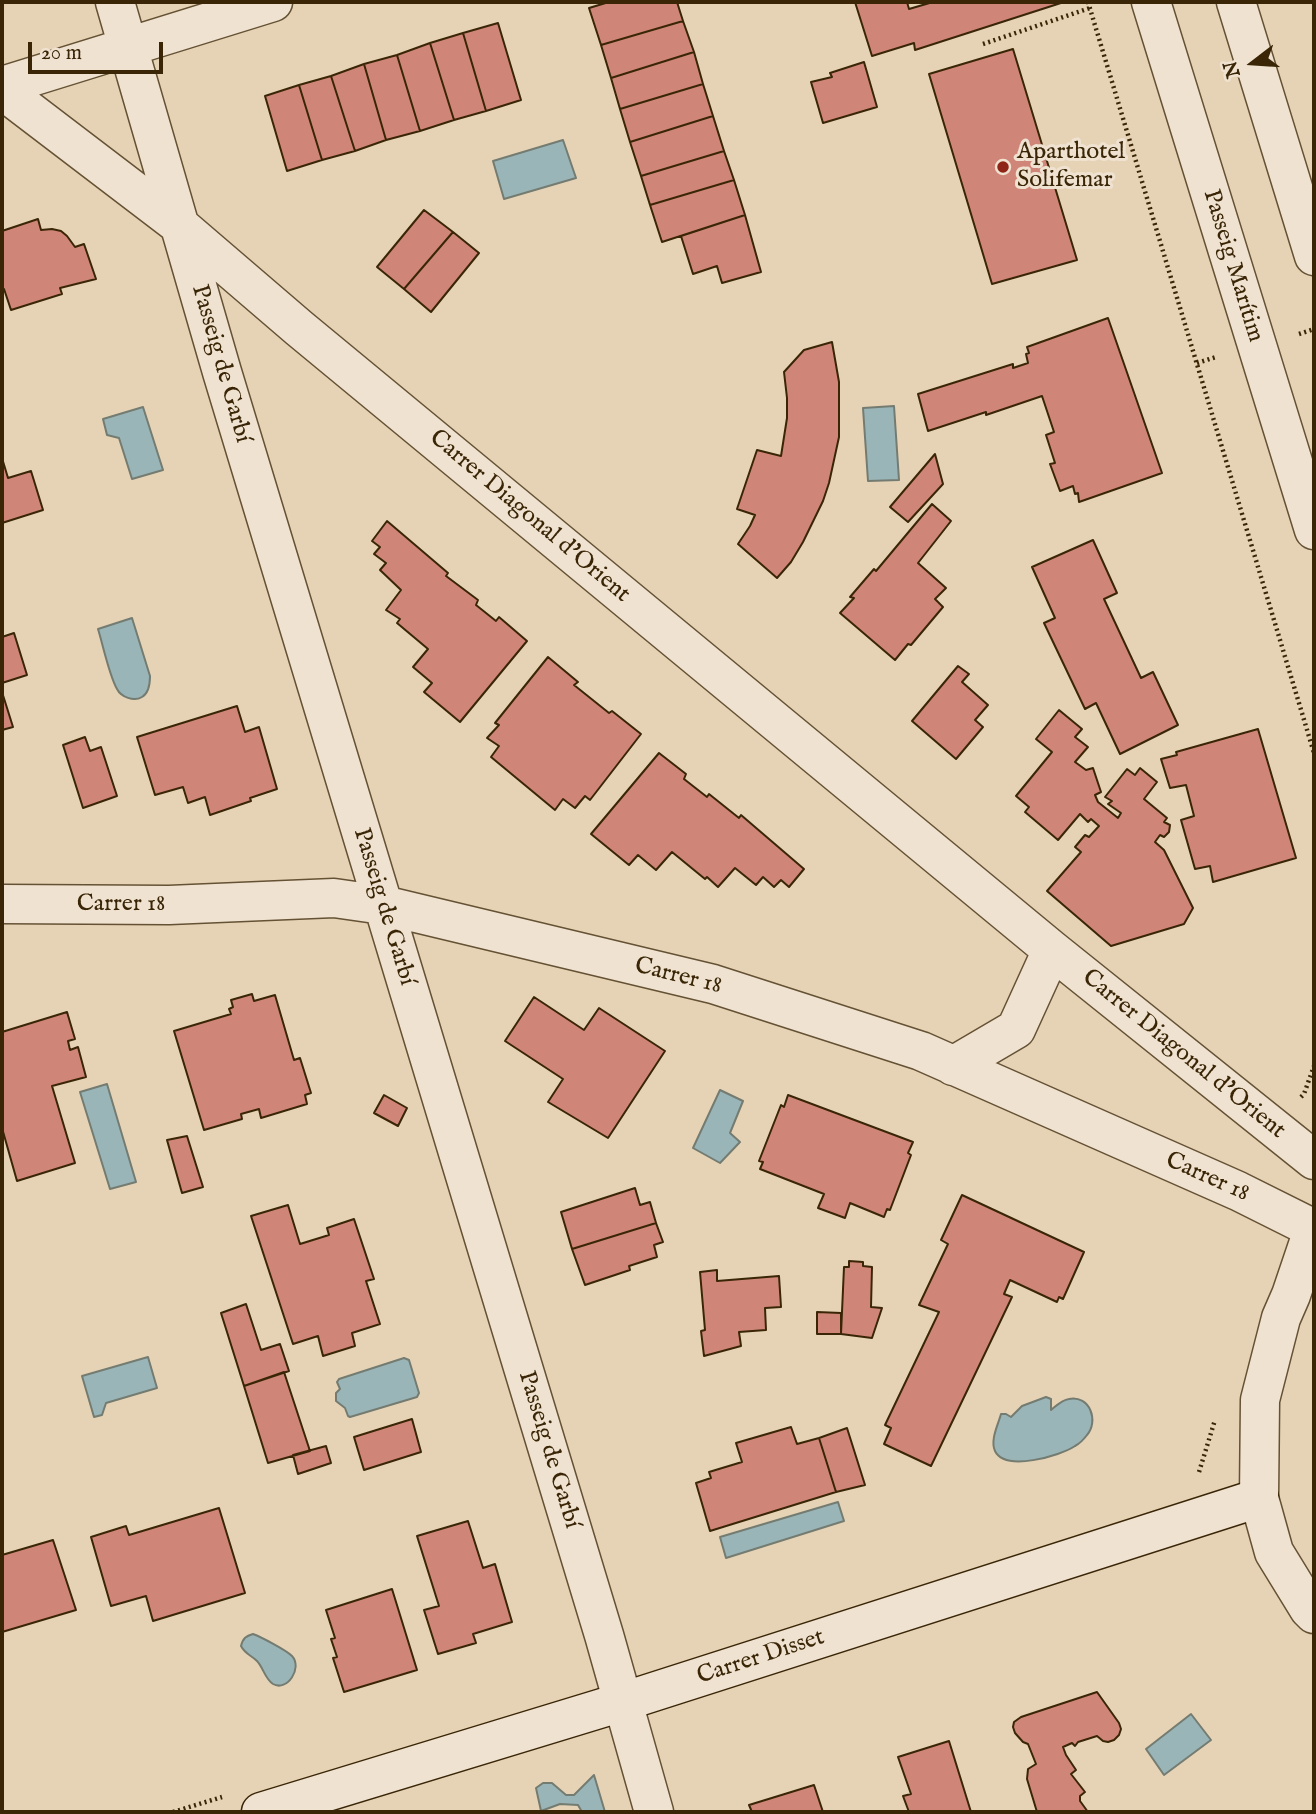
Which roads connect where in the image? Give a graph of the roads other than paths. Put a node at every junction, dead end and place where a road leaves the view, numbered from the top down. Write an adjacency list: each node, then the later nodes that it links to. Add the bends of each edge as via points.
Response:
1 (115, 2): 5 (street, Passeig de Garbí)
2 (273, 2): 5 (street)
3 (1150, 2): 9 (street, Passeig Marítim)
4 (1236, 2): 8 (street)
5 (129, 46): 6 (street); 7 (street, Passeig de Garbí)
6 (2, 88): 7 (street, Carrer Diagonal d'Orient)
7 (179, 225): 11 (street, Passeig de Garbí); 12 (street, Carrer Diagonal d'Orient)
8 (1314, 256)
9 (1314, 530)
10 (2, 904): 11 (street, Carrer 18, via 169,905 334,898)
11 (383, 905): 13 (street, Carrer 18, via 713,984 921,1051); 18 (street, Passeig de Garbí)
12 (1052, 950): 13 (street, Carrer Diagonal d'Orient, via 1016,1029); 14 (street, Carrer Diagonal d'Orient)
13 (953, 1066): 15 (street, Carrer 18)
14 (1314, 1160)
15 (1314, 1228): 16 (street, via 1281,1318 1260,1400)
16 (1259, 1498): 17 (street, via 1274,1552); 18 (street, Carrer Disset)
17 (1314, 1614)
18 (622, 1702): 19 (street, Carrer Disset); 20 (street, Passeig de Garbí)
19 (261, 1812)
20 (654, 1812)

